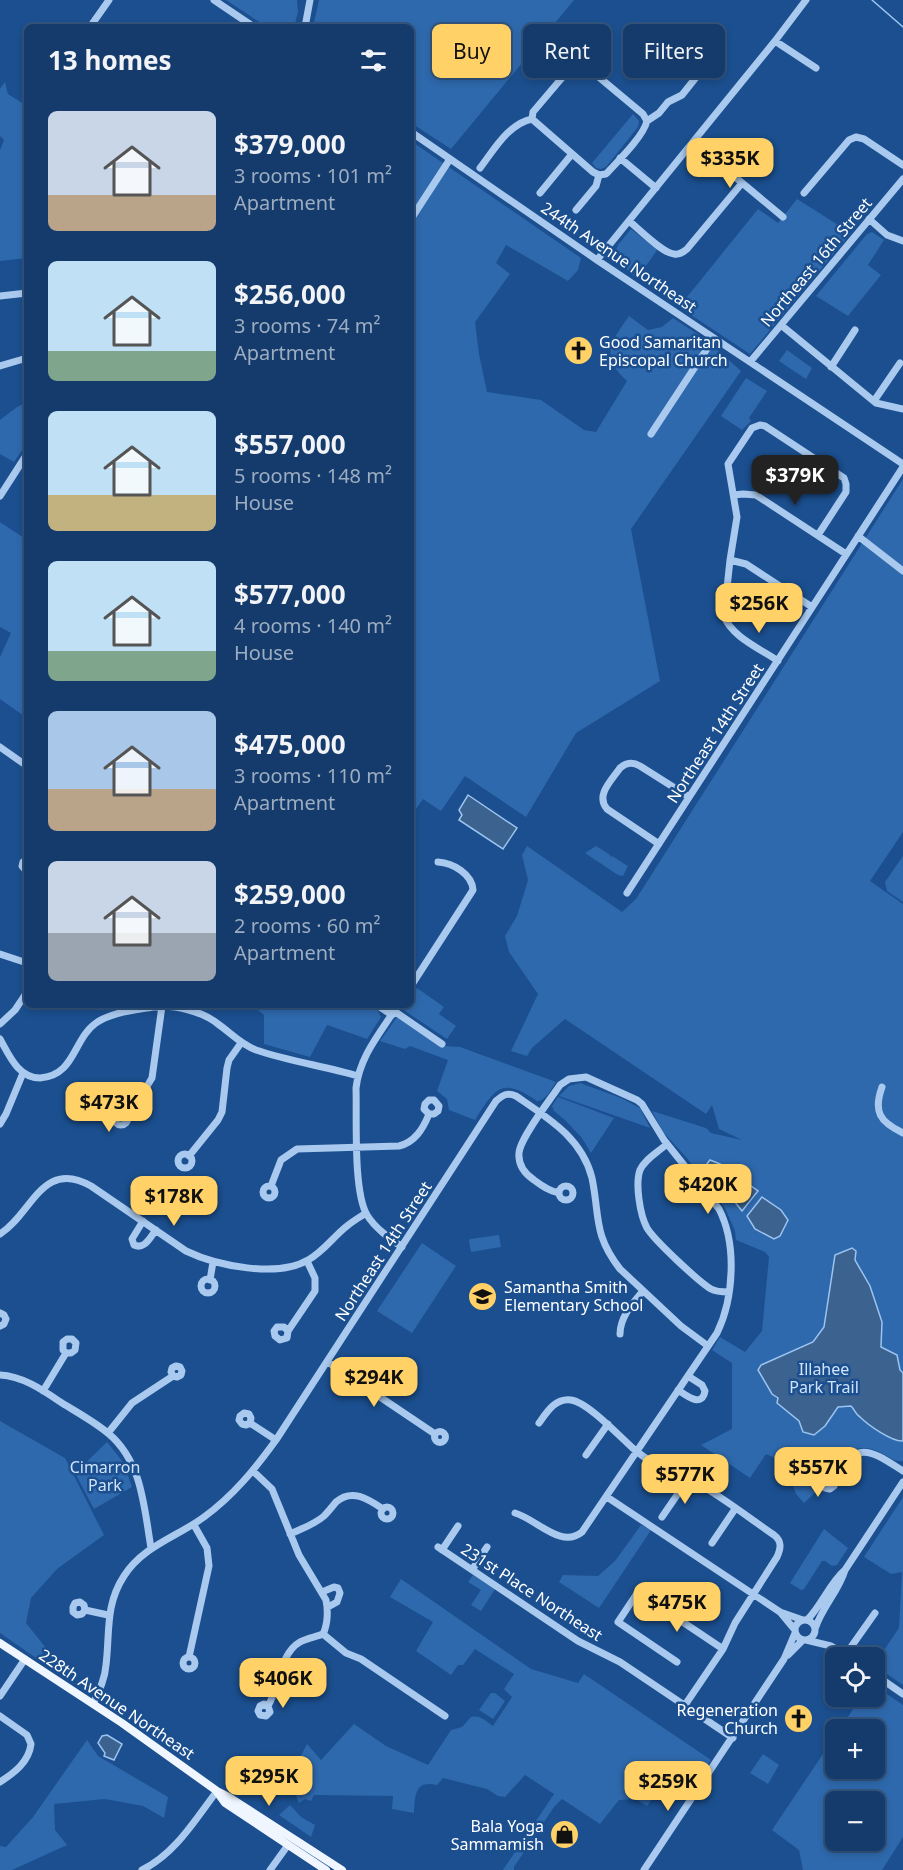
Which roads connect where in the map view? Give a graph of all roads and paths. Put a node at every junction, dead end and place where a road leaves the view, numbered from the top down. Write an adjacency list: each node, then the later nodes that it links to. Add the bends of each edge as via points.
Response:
1 (109, 0): 5 (street)
2 (214, 0): 6 (street)
3 (310, 0): 7 (street)
4 (803, 1): 8 (street)
5 (92, 24)
6 (250, 24)
7 (305, 24)
8 (775, 41): 9 (street); 14 (street)
9 (816, 68)
10 (695, 78): 12 (street, via 682,95)
11 (532, 119): 12 (street, via 533,112 576,64 588,68); 15 (street); 19 (street, via 514,126)
12 (647, 121): 16 (street)
13 (414, 134): 17 (street, 244th Avenue Northeast)
14 (693, 142): 22 (street); 23 (street)
15 (572, 154): 20 (street); 24 (street)
16 (620, 158): 20 (street, via 606,174); 23 (street)
17 (450, 159): 27 (street); 32 (street, 244th Avenue Northeast)
18 (903, 165): 25 (street, via 856,137 849,140)
19 (480, 168)
20 (599, 175): 26 (street, via 596,186)
21 (903, 179): 29 (street, Northeast 16th Street)
22 (742, 183): 28 (street); 30 (street, via 687,249 676,255)
23 (656, 188): 30 (street)
24 (540, 193)
25 (804, 193)
26 (576, 210)
27 (414, 214)
28 (783, 217)
29 (869, 219): 31 (street, via 887,235); 35 (street, Northeast 16th Street)
30 (629, 221): 32 (street)
31 (903, 241)
32 (597, 260): 37 (street, 244th Avenue Northeast)
33 (24, 293): 34 (street)
34 (0, 296)
35 (781, 326): 39 (street, Northeast 16th Street); 42 (street)
36 (855, 330): 42 (street)
37 (714, 338): 39 (street, 244th Avenue Northeast); 45 (street)
38 (24, 359): 41 (street)
39 (750, 362): 47 (street, 244th Avenue Northeast)
40 (900, 363): 43 (street)
41 (0, 366)
42 (831, 367): 43 (street)
43 (874, 401): 44 (street)
44 (903, 410)
45 (651, 434)
46 (24, 459): 49 (street)
47 (903, 465): 51 (street, Northeast 14th Street)
48 (734, 495): 50 (street, via 756,495); 50 (street, via 728,464 749,431 765,426 844,478 846,492); 53 (street, via 737,518)
49 (0, 496)
50 (818, 535): 52 (street)
51 (858, 536): 52 (street, Northeast 14th Street); 54 (street)
52 (846, 554): 55 (street, Northeast 14th Street)
53 (730, 560): 55 (street, via 746,564); 56 (street, via 724,616 727,623 735,633)
54 (903, 572)
55 (812, 607): 56 (street, Northeast 14th Street)
56 (778, 661): 59 (street, Northeast 14th Street)
57 (0, 747): 58 (street)
58 (24, 764)
59 (689, 797): 60 (street, Northeast 14th Street); 60 (street, via 635,763 620,768 608,785 602,800 607,809)
60 (659, 844): 62 (street, Northeast 14th Street)
61 (438, 862): 65 (street, via 466,874 473,890)
62 (627, 893)
63 (0, 954): 64 (street)
64 (24, 962)
65 (414, 974)
66 (24, 996): 73 (street)
67 (112, 1008): 72 (street)
68 (162, 1008): 80 (street, via 152,1078)
69 (179, 1008): 75 (street, via 210,1018)
70 (126, 1009): 72 (street)
71 (395, 1010): 76 (street); 78 (street, via 364,1056)
72 (114, 1015): 77 (street, via 93,1026 62,1071 37,1078)
73 (0, 1024)
74 (0, 1039): 77 (street)
75 (241, 1043): 78 (street); 87 (street, via 229,1060 222,1112)
76 (442, 1044)
77 (23, 1073): 83 (street)
78 (358, 1076): 86 (street)
79 (882, 1087): 84 (street, via 877,1105 879,1115)
80 (126, 1113)
81 (541, 1113): 85 (street, via 564,1081 585,1077 642,1104); 89 (street, via 522,1143 519,1161 528,1177); 94 (street, Northeast 14th Street, via 509,1094 496,1101); 98 (street, via 566,1133 582,1153 592,1179 605,1247 620,1269)
82 (429, 1114): 86 (street, via 416,1137 406,1144)
83 (0, 1124)
84 (903, 1133)
85 (667, 1144): 99 (street, via 724,1218 732,1250); 99 (street, via 640,1171 644,1220 654,1238 702,1283 714,1291)
86 (358, 1147): 88 (street, via 297,1149 281,1160); 90 (street, via 358,1178)
87 (189, 1156)
88 (271, 1186)
89 (559, 1192)
90 (366, 1213): 94 (street, via 382,1232); 95 (street)
91 (143, 1221): 92 (street); 92 (street, via 132,1239 134,1245 144,1245); 93 (street, via 84,1182 70,1178 50,1182 15,1223)
92 (156, 1230): 96 (street, via 186,1251)
93 (0, 1234)
94 (402, 1246): 106 (street, Northeast 14th Street)
95 (307, 1261): 96 (street, via 278,1270); 102 (street, via 315,1278 315,1291)
96 (213, 1262): 97 (street)
97 (210, 1280)
98 (644, 1291): 103 (street, via 625,1315); 104 (street)
99 (729, 1293): 104 (street, via 721,1324)
100 (0, 1313): 101 (street, via 6,1319)
101 (0, 1326)
102 (288, 1331)
103 (620, 1334)
104 (708, 1346): 109 (street)
105 (66, 1353): 111 (street)
106 (328, 1362): 116 (street); 117 (street, Northeast 14th Street)
107 (0, 1375): 111 (street, via 16,1377)
108 (173, 1376): 115 (street, via 132,1403)
109 (688, 1376): 110 (street); 110 (street, via 702,1385 704,1396 695,1400)
110 (678, 1390): 118 (street)
111 (43, 1391): 115 (street)
112 (250, 1423): 117 (street)
113 (539, 1423): 114 (street, via 554,1404 573,1400)
114 (608, 1424): 118 (street); 119 (street)
115 (108, 1433): 135 (street, via 126,1452 138,1477)
116 (435, 1434)
117 (276, 1440): 121 (street, Northeast 14th Street)
118 (637, 1452): 123 (street, via 657,1466); 125 (street)
119 (586, 1455)
120 (903, 1471): 122 (street, via 877,1455 863,1452 845,1460)
121 (253, 1472): 130 (street, Northeast 14th Street, via 236,1491); 132 (street, via 272,1489)
122 (833, 1477)
123 (688, 1479): 127 (street); 129 (street)
124 (903, 1482): 137 (street)
125 (607, 1497): 128 (street, via 582,1532 572,1539 562,1538); 139 (street)
126 (382, 1509): 132 (street, via 360,1496 347,1495 323,1517)
127 (735, 1509): 133 (street); 139 (street, via 778,1538 780,1545)
128 (515, 1513)
129 (662, 1517)
130 (194, 1524): 135 (street, Northeast 14th Street); 154 (street, via 207,1548 209,1566)
131 (458, 1526): 136 (street, 231st Place Northeast, via 440,1549)
132 (290, 1534): 138 (street)
133 (712, 1544)
134 (486, 1547): 136 (street)
135 (151, 1548): 144 (street, Northeast 14th Street, via 125,1574)
136 (472, 1570): 162 (street, 231st Place Northeast, via 578,1641 611,1656)
137 (845, 1570): 145 (street); 146 (street)
138 (322, 1592): 140 (street); 140 (street, via 338,1588 337,1602)
139 (754, 1594): 142 (street); 153 (street)
140 (328, 1607): 148 (street)
141 (85, 1610): 144 (street)
142 (780, 1612): 145 (street); 147 (street)
143 (875, 1612): 152 (street)
144 (108, 1615): 161 (street, Northeast 14th Street, via 104,1676)
145 (805, 1620): 146 (street); 147 (street, via 797,1623)
146 (815, 1630): 149 (street, via 812,1637); 151 (street)
147 (795, 1631): 149 (street); 156 (street)
148 (323, 1634): 163 (street, via 301,1641 288,1654); 165 (street)
149 (804, 1640): 151 (street); 156 (street)
150 (0, 1643): 155 (main road, 228th Avenue Northeast)
151 (831, 1647)
152 (854, 1647)
153 (723, 1649): 157 (street, via 638,1592 618,1622); 162 (street)
154 (189, 1657)
155 (25, 1659): 160 (street); 161 (main road, 228th Avenue Northeast)
156 (784, 1659): 166 (street)
157 (677, 1662)
158 (885, 1682): 159 (street)
159 (903, 1694)
160 (0, 1696)
161 (93, 1704): 168 (main road, 228th Avenue Northeast)
162 (685, 1705): 166 (street, 231st Place Northeast)
163 (268, 1706)
164 (0, 1716): 167 (street, via 27,1735 32,1744 20,1767)
165 (445, 1716)
166 (733, 1738): 175 (street)
167 (0, 1782)
168 (217, 1791): 169 (main road, 228th Avenue Northeast); 170 (main road, 228th Avenue Northeast, via 225,1803); 171 (street, via 168,1853)
169 (268, 1822): 170 (main road, via 270,1830); 174 (main road, 228th Avenue Northeast)
170 (288, 1845): 172 (street); 173 (main road, 228th Avenue Northeast)
171 (142, 1870)
172 (270, 1870)
173 (326, 1870)
174 (342, 1870)
175 (644, 1870)

